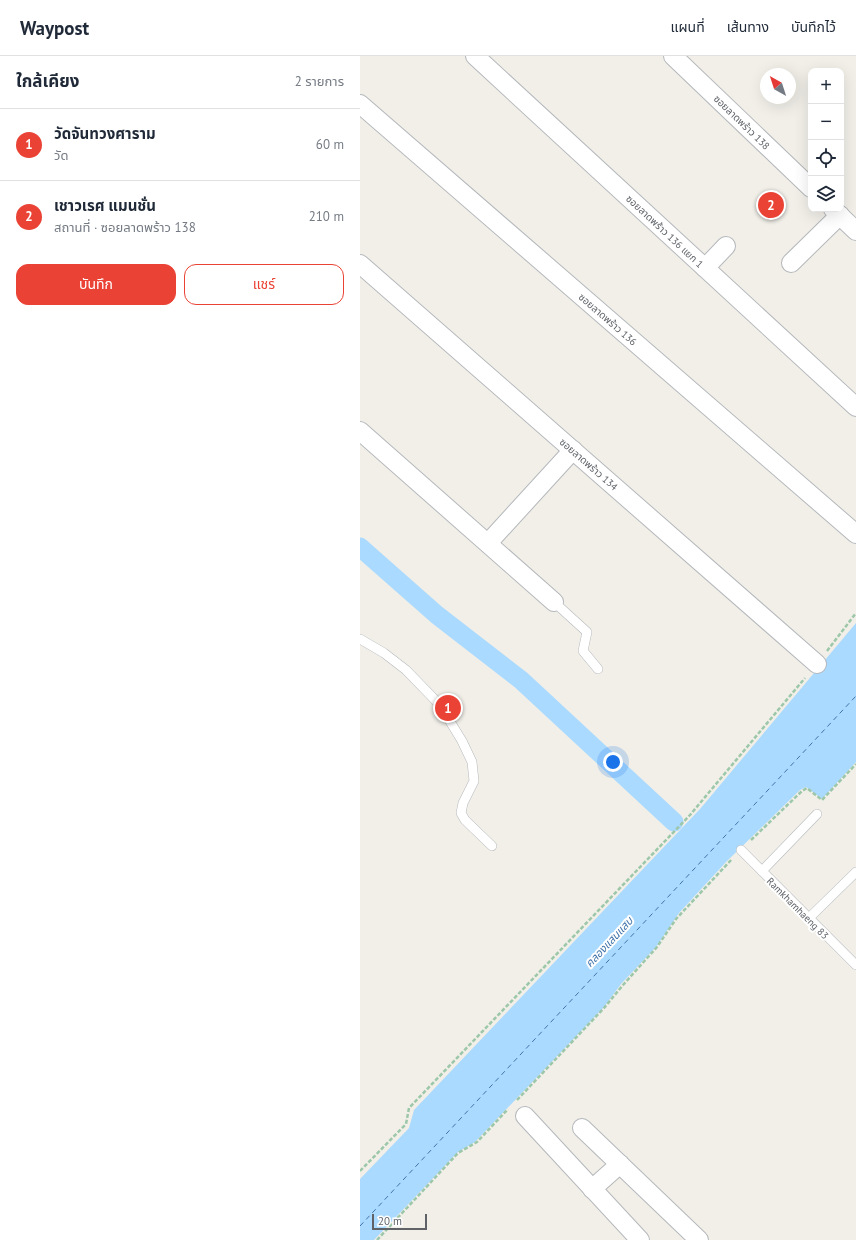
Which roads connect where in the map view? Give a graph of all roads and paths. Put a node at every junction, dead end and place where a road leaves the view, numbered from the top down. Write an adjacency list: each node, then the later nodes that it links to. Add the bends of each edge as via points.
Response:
1 (475, 56): 10 (street, ซอยลาดพร้าว 136 แยก 1)
2 (673, 56): 4 (street, ซอยลาดพร้าว 138)
3 (360, 104): 14 (street, ซอยลาดพร้าว 136)
4 (808, 185)
5 (836, 212): 6 (street); 8 (street)
6 (856, 231)
7 (726, 246): 10 (street)
8 (791, 263)
9 (360, 264): 13 (street, ซอยลาดพร้าว 134)
10 (706, 268): 11 (street, ซอยลาดพร้าว 136 แยก 1)
11 (856, 407)
12 (360, 431): 15 (street)
13 (573, 450): 15 (street); 19 (street, ซอยลาดพร้าว 134)
14 (856, 534)
15 (488, 543): 16 (street)
16 (554, 602): 20 (lane, via 587,632 583,651)
17 (856, 613): 19 (path)
18 (360, 639): 23 (lane, via 406,670 440,705 472,762 474,781 461,813)
19 (817, 664): 32 (path, via 690,815 409,1108 406,1124)
20 (598, 669)
21 (856, 764): 24 (path, via 822,800 807,788 802,791)
22 (817, 814): 25 (lane)
23 (492, 846)
24 (740, 850): 25 (lane, Ramkhamhaeng 83); 34 (path, via 676,918 657,947 604,1008 476,1142 458,1153)
25 (762, 871): 27 (lane, Ramkhamhaeng 83)
26 (856, 872): 27 (lane)
27 (809, 918): 28 (lane, Ramkhamhaeng 83)
28 (855, 961)
29 (525, 1116): 33 (street)
30 (582, 1128): 31 (street)
31 (620, 1164): 33 (street); 36 (street)
32 (360, 1171)
33 (592, 1190): 35 (street)
34 (377, 1240)
35 (640, 1240)
36 (699, 1240)

